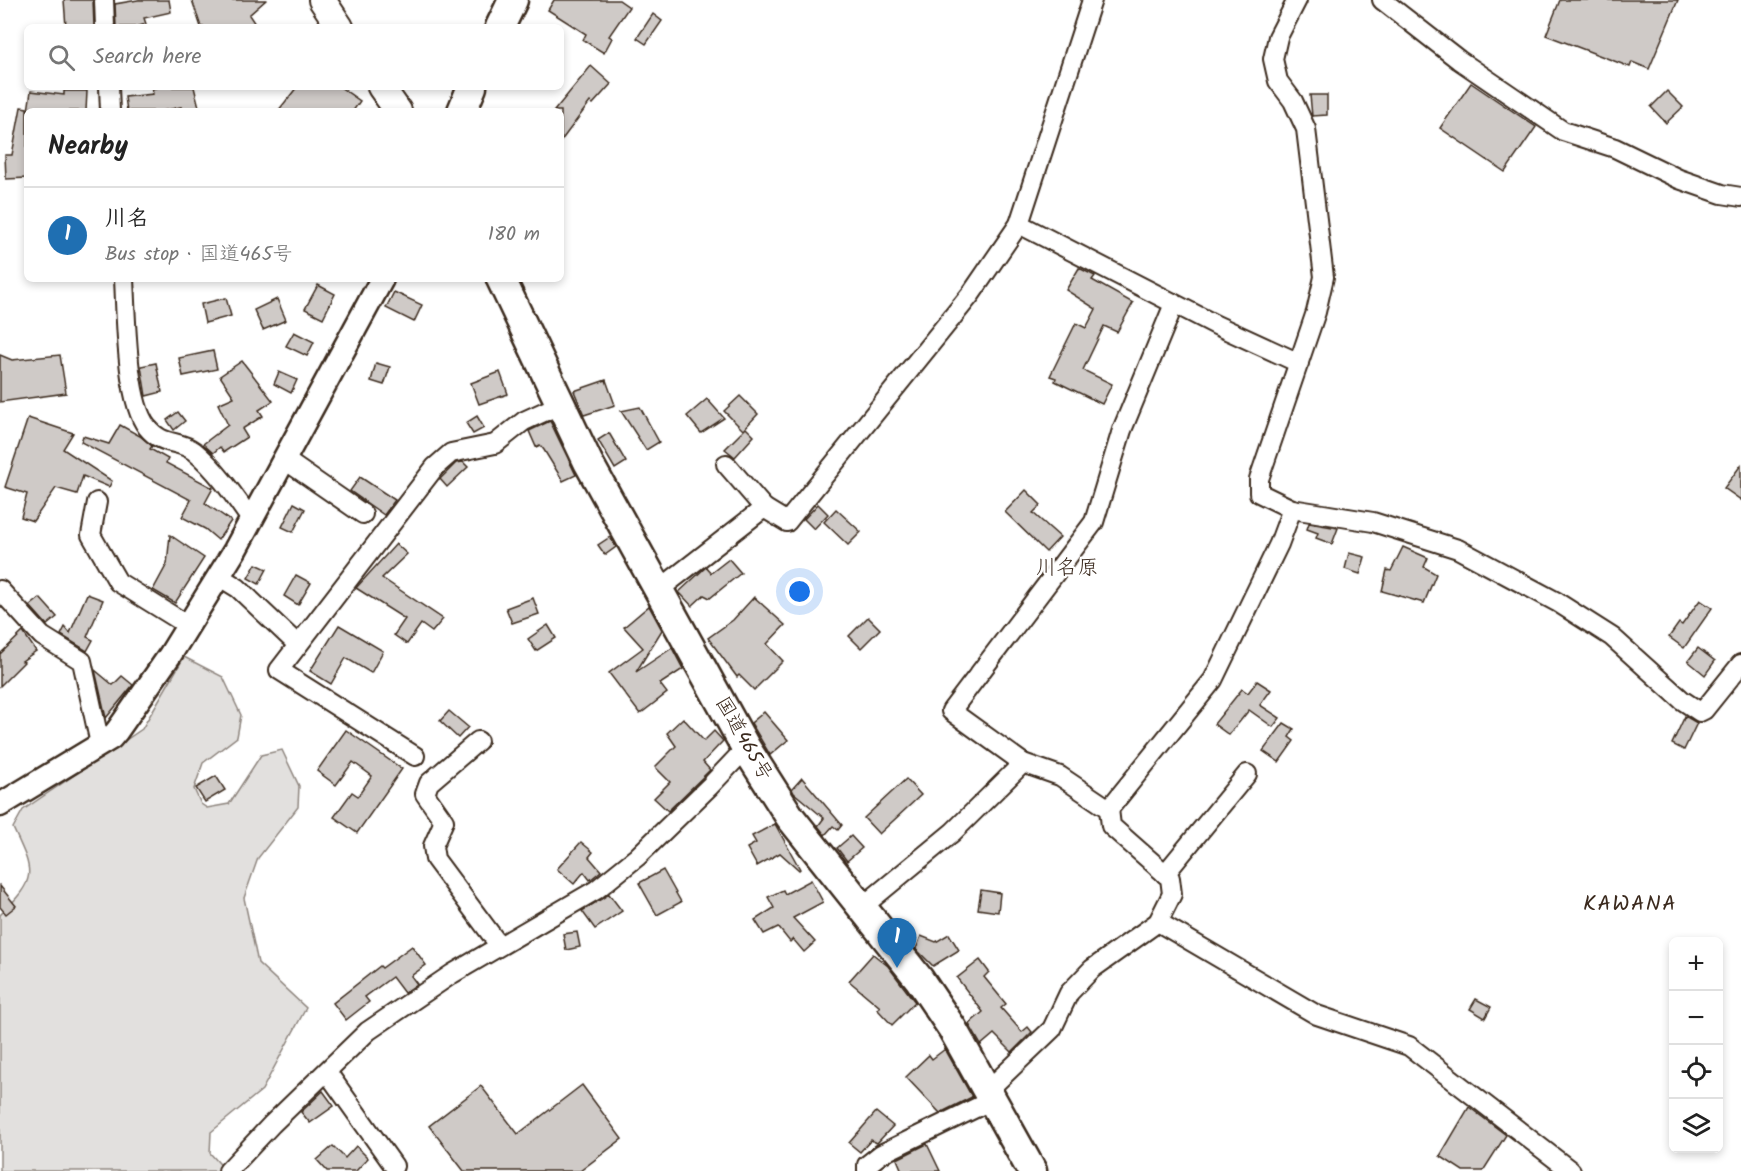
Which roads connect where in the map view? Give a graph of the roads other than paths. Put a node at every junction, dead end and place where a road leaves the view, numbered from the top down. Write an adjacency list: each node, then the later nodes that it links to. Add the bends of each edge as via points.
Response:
1 (104, 0): 7 (street)
2 (322, 0): 8 (main road)
3 (513, 0): 9 (highway)
4 (1092, 0): 17 (street)
5 (1297, 0): 22 (street, via 1278,37 1273,59 1278,81 1306,129 1324,277)
6 (1382, 0): 16 (street, via 1459,60 1563,131 1615,148 1678,179)
7 (105, 24)
8 (338, 24)
9 (501, 24)
10 (108, 90): 13 (street)
11 (383, 90): 14 (main road)
12 (471, 90): 15 (highway)
13 (110, 108)
14 (396, 108)
15 (463, 108)
16 (1741, 197)
17 (1019, 224): 21 (street); 27 (street, via 971,294 787,522)
18 (124, 282): 30 (street, via 135,402 145,424 158,439 192,450 220,478)
19 (380, 282): 24 (street)
20 (502, 282): 23 (highway, 国道465号)
21 (1174, 304): 22 (street); 41 (street, via 1122,430 1094,522 951,711)
22 (1299, 363): 28 (street, via 1259,492)
23 (561, 404): 32 (highway, 国道465号, via 588,462); 35 (street, via 524,421 495,444 451,453 435,467)
24 (285, 460): 29 (street); 30 (street)
25 (726, 464): 27 (street)
26 (97, 502): 34 (street, via 92,535 112,575)
27 (764, 508): 32 (street)
28 (1292, 510): 36 (street, via 1373,522 1458,549 1557,602 1612,637 1700,712); 44 (street, via 1213,680)
29 (363, 514)
30 (252, 521): 31 (street)
31 (220, 577): 34 (street); 35 (street, via 238,588)
32 (660, 589): 39 (highway, 国道465号)
33 (0, 590): 38 (street, via 42,636 82,662)
34 (189, 626): 38 (street, via 117,731)
35 (298, 645): 40 (street, via 279,670)
36 (1741, 664)
37 (478, 741): 48 (street, via 429,783 425,794 444,820 433,846 435,859)
38 (100, 744): 43 (street)
39 (746, 747): 46 (highway, 国道465号, via 790,817); 48 (street, via 637,857 596,890)
40 (415, 756)
41 (1023, 763): 44 (street, via 1060,776); 46 (street, via 953,832)
42 (1247, 774): 45 (street)
43 (1, 802)
44 (1109, 809): 45 (street, via 1111,826)
45 (1165, 874): 47 (street, via 1170,878 1172,894)
46 (862, 907): 50 (highway, 国道465号, via 920,980)
47 (1158, 922): 50 (street, via 1092,969 1069,993 1052,1029); 55 (street, via 1317,1015 1409,1046)
48 (499, 945): 49 (street, via 368,1031)
49 (327, 1072): 51 (street); 52 (street)
50 (989, 1096): 53 (street, via 881,1154 867,1165); 54 (highway, 国道465号)
51 (394, 1166)
52 (228, 1171)
53 (867, 1171)
54 (1032, 1171)
55 (1571, 1171)

